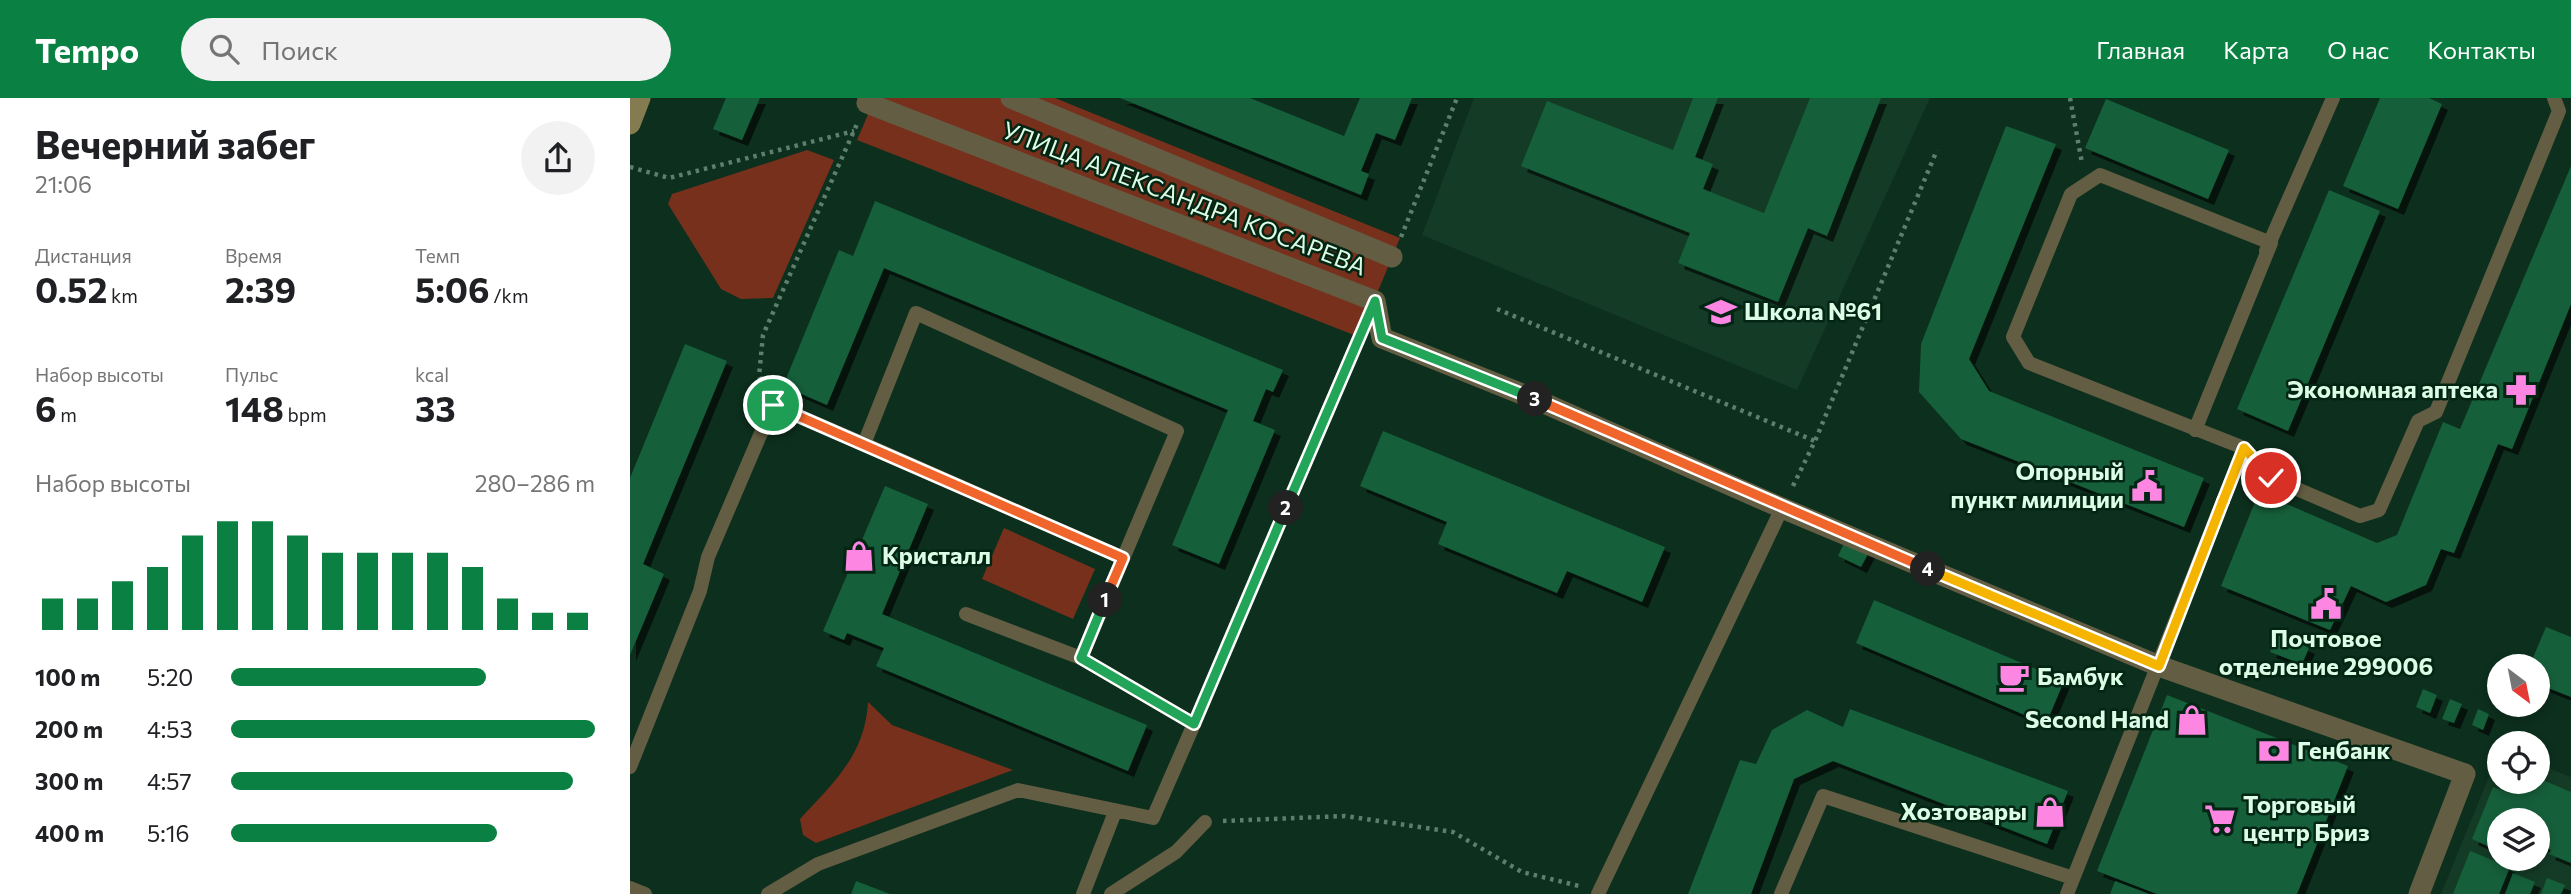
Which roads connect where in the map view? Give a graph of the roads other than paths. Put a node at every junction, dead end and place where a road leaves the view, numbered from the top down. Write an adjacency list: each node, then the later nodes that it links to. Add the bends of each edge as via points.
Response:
1 (640, 98): 6 (main road)
2 (1011, 98): 8 (street, УЛИЦА АЛЕКСАНДРА КОСАРЕВА)
3 (2333, 98): 7 (lane)
4 (2554, 98): 11 (lane, via 2559,111 2435,412 2417,421 2379,510 2360,516 2271,478)
5 (867, 103): 12 (street, УЛИЦА АЛЕКСАНДРА КОСАРЕВА, via 1375,301 1382,338 1537,400)
6 (630, 124)
7 (2269, 247): 9 (lane); 9 (lane, via 2100,175 2071,194 2013,337 2029,363)
8 (1392, 257)
9 (2195, 430): 11 (lane)
10 (864, 444): 13 (lane); 13 (lane, via 916,313 1177,431); 17 (lane, via 773,405 708,557 700,591)
11 (2244, 448): 16 (lane)
12 (1782, 508): 16 (street, УЛИЦА АЛЕКСАНДРА КОСАРЕВА); 22 (lane)
13 (1123, 558): 15 (lane)
14 (966, 614): 15 (lane)
15 (1081, 658): 18 (lane, via 1194,724 1153,818)
16 (2159, 666): 20 (lane); 29 (street, УЛИЦА АЛЕКСАНДРА КОСАРЕВА, via 2465,774)
17 (630, 766)
18 (1115, 812): 24 (lane, via 1018,790 818,864); 25 (lane)
19 (1205, 822): 26 (lane, via 1176,852)
20 (2073, 878): 27 (lane, via 1823,796); 28 (lane)
21 (630, 888): 23 (lane)
22 (1598, 893)
23 (645, 894)
24 (768, 894)
25 (1083, 894)
26 (1111, 894)
27 (1781, 894)
28 (2067, 894)
29 (2419, 894)

